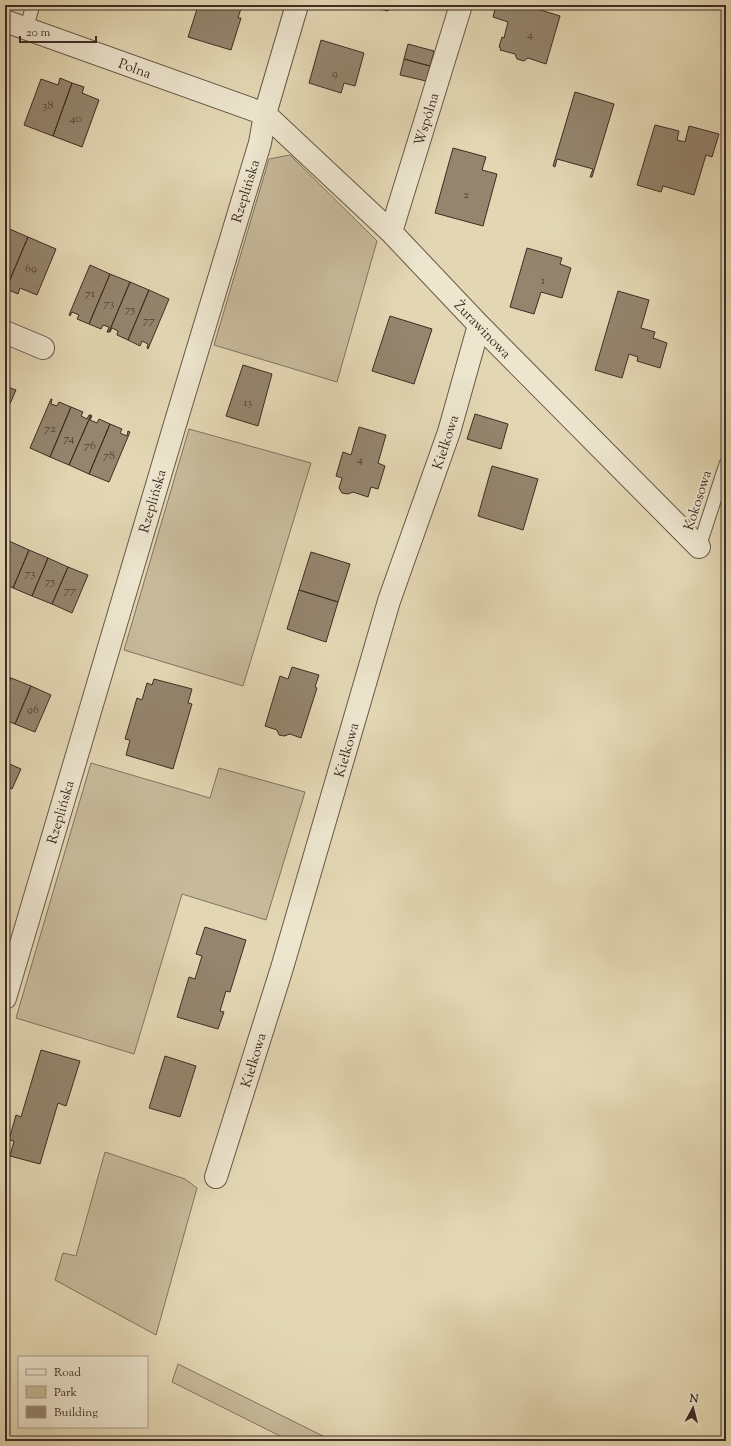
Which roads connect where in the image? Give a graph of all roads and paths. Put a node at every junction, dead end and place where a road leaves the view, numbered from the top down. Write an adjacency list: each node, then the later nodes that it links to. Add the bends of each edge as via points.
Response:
1 (33, 5): 5 (lane)
2 (297, 5): 6 (street, Rzeplińska)
3 (461, 5): 7 (street, Wspólna)
4 (5, 22): 5 (street, Polna)
5 (26, 29): 6 (street, Polna)
6 (265, 114): 7 (street, Żurawinowa); 13 (street, Rzeplińska, via 260,143)
7 (391, 232): 8 (street, Żurawinowa)
8 (479, 325): 12 (street, Żurawinowa); 14 (street, Kiełkowa, via 449,432 389,601 282,968)
9 (5, 332): 10 (street)
10 (43, 348)
11 (726, 464): 12 (lane, Kokosowa)
12 (699, 547)
13 (5, 998)
14 (216, 1177)

